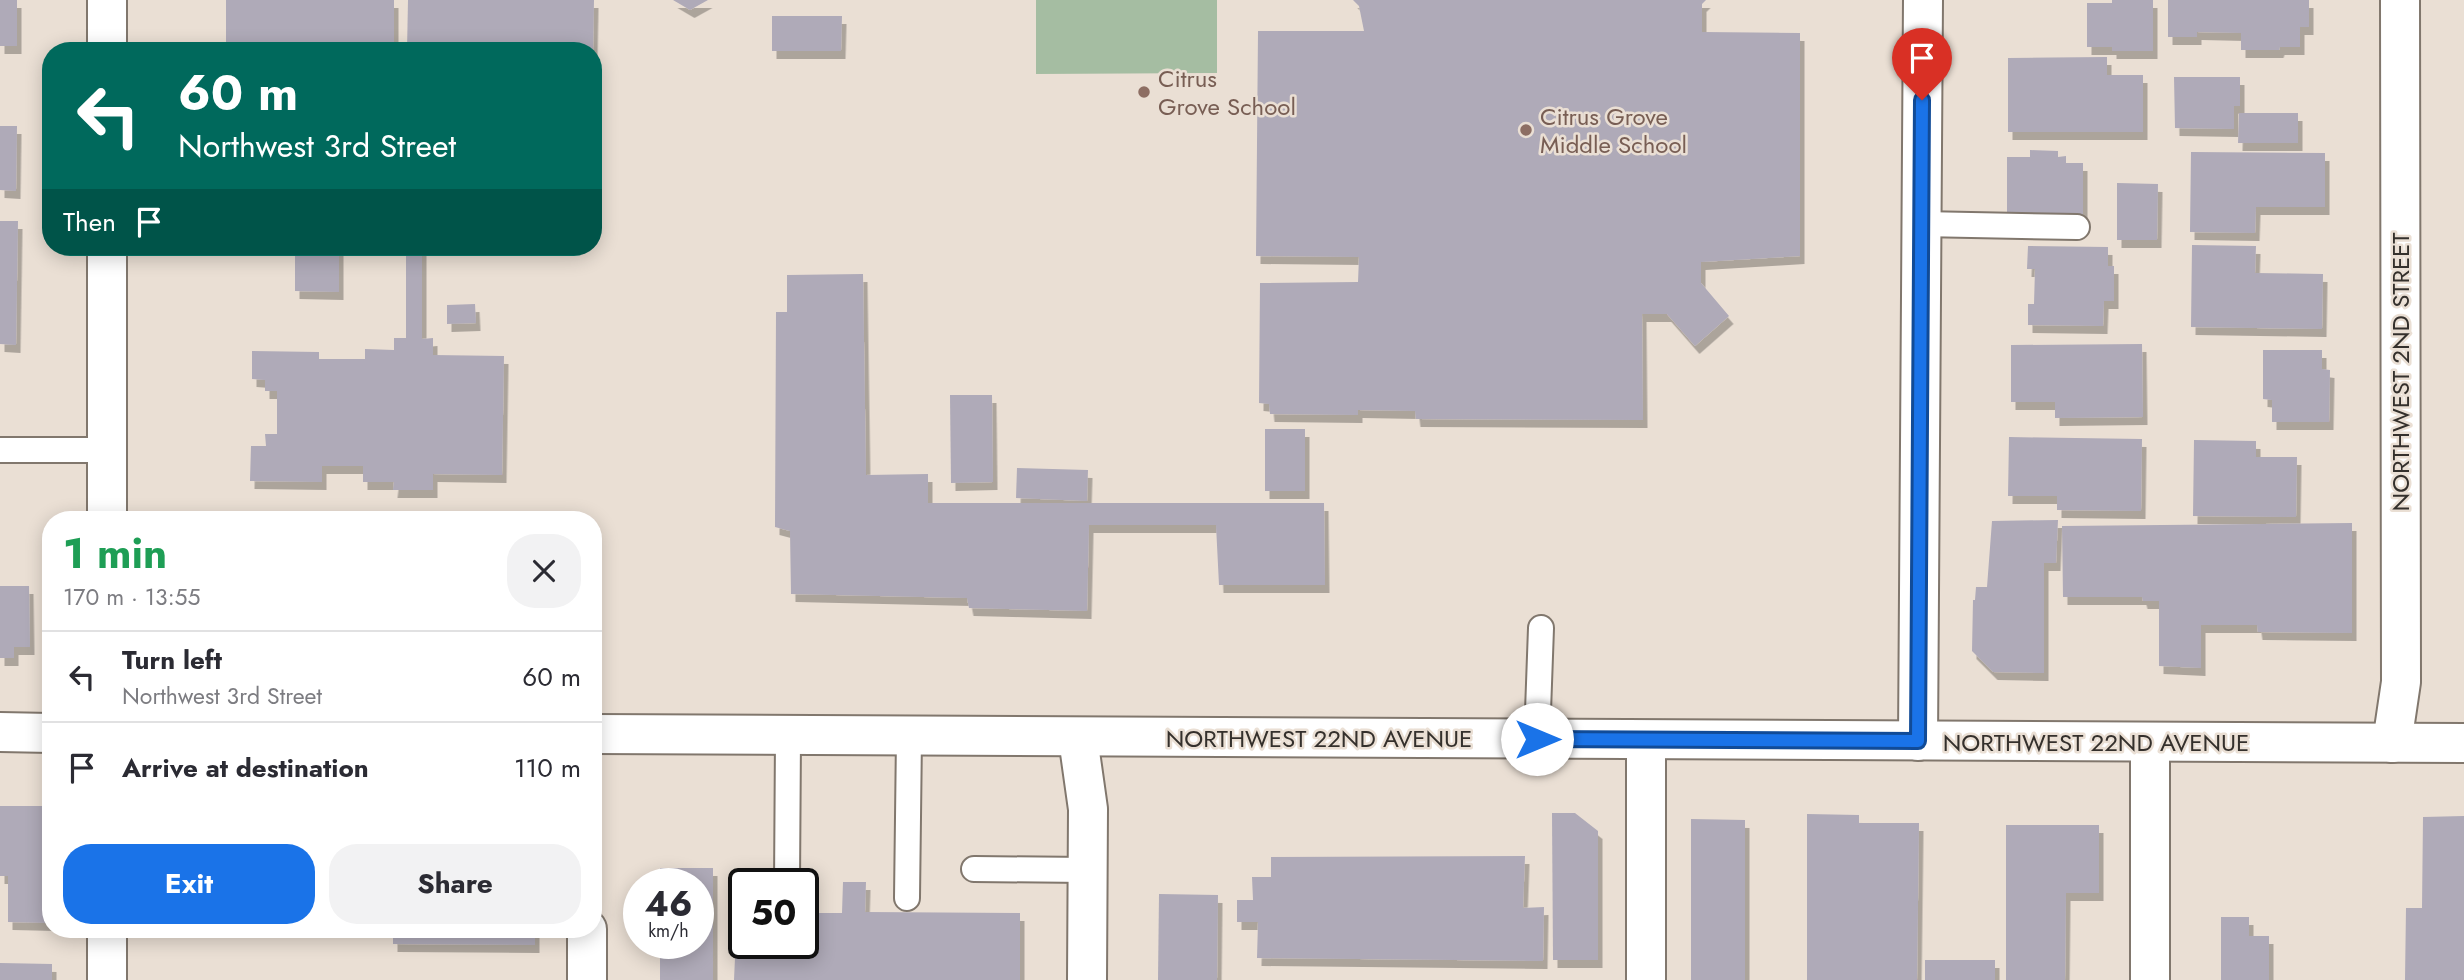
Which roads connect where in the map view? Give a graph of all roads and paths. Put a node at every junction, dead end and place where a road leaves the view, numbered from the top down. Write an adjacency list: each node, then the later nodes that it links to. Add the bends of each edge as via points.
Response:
1 (107, 0): 4 (street)
2 (1923, 0): 5 (street)
3 (2400, 0): 22 (street, NORTHWEST 2ND STREET, via 2401,682)
4 (107, 42)
5 (1921, 224): 6 (lane); 20 (street)
6 (2077, 227)
7 (107, 256): 9 (street)
8 (0, 450): 9 (lane)
9 (107, 450): 10 (street)
10 (107, 511)
11 (1541, 628): 18 (lane)
12 (0, 732): 13 (street)
13 (42, 733)
14 (602, 734): 15 (street, NORTHWEST 22ND AVENUE)
15 (788, 737): 16 (street, NORTHWEST 22ND AVENUE); 24 (lane)
16 (909, 737): 17 (street, NORTHWEST 22ND AVENUE); 27 (lane)
17 (1078, 738): 18 (street, NORTHWEST 22ND AVENUE); 26 (street, via 1087,799)
18 (1537, 739): 19 (street, NORTHWEST 22ND AVENUE)
19 (1646, 740): 20 (street, NORTHWEST 22ND AVENUE); 33 (street)
20 (1918, 741): 21 (street, NORTHWEST 22ND AVENUE)
21 (2150, 742): 22 (street, NORTHWEST 22ND AVENUE); 34 (street)
22 (2392, 743): 23 (street, NORTHWEST 22ND AVENUE)
23 (2464, 743)
24 (787, 868)
25 (974, 869): 26 (lane)
26 (1087, 870): 32 (street)
27 (907, 898)
28 (107, 938): 30 (street)
29 (587, 938): 31 (street)
30 (107, 980)
31 (587, 980)
32 (1087, 980)
33 (1646, 980)
34 (2150, 980)

